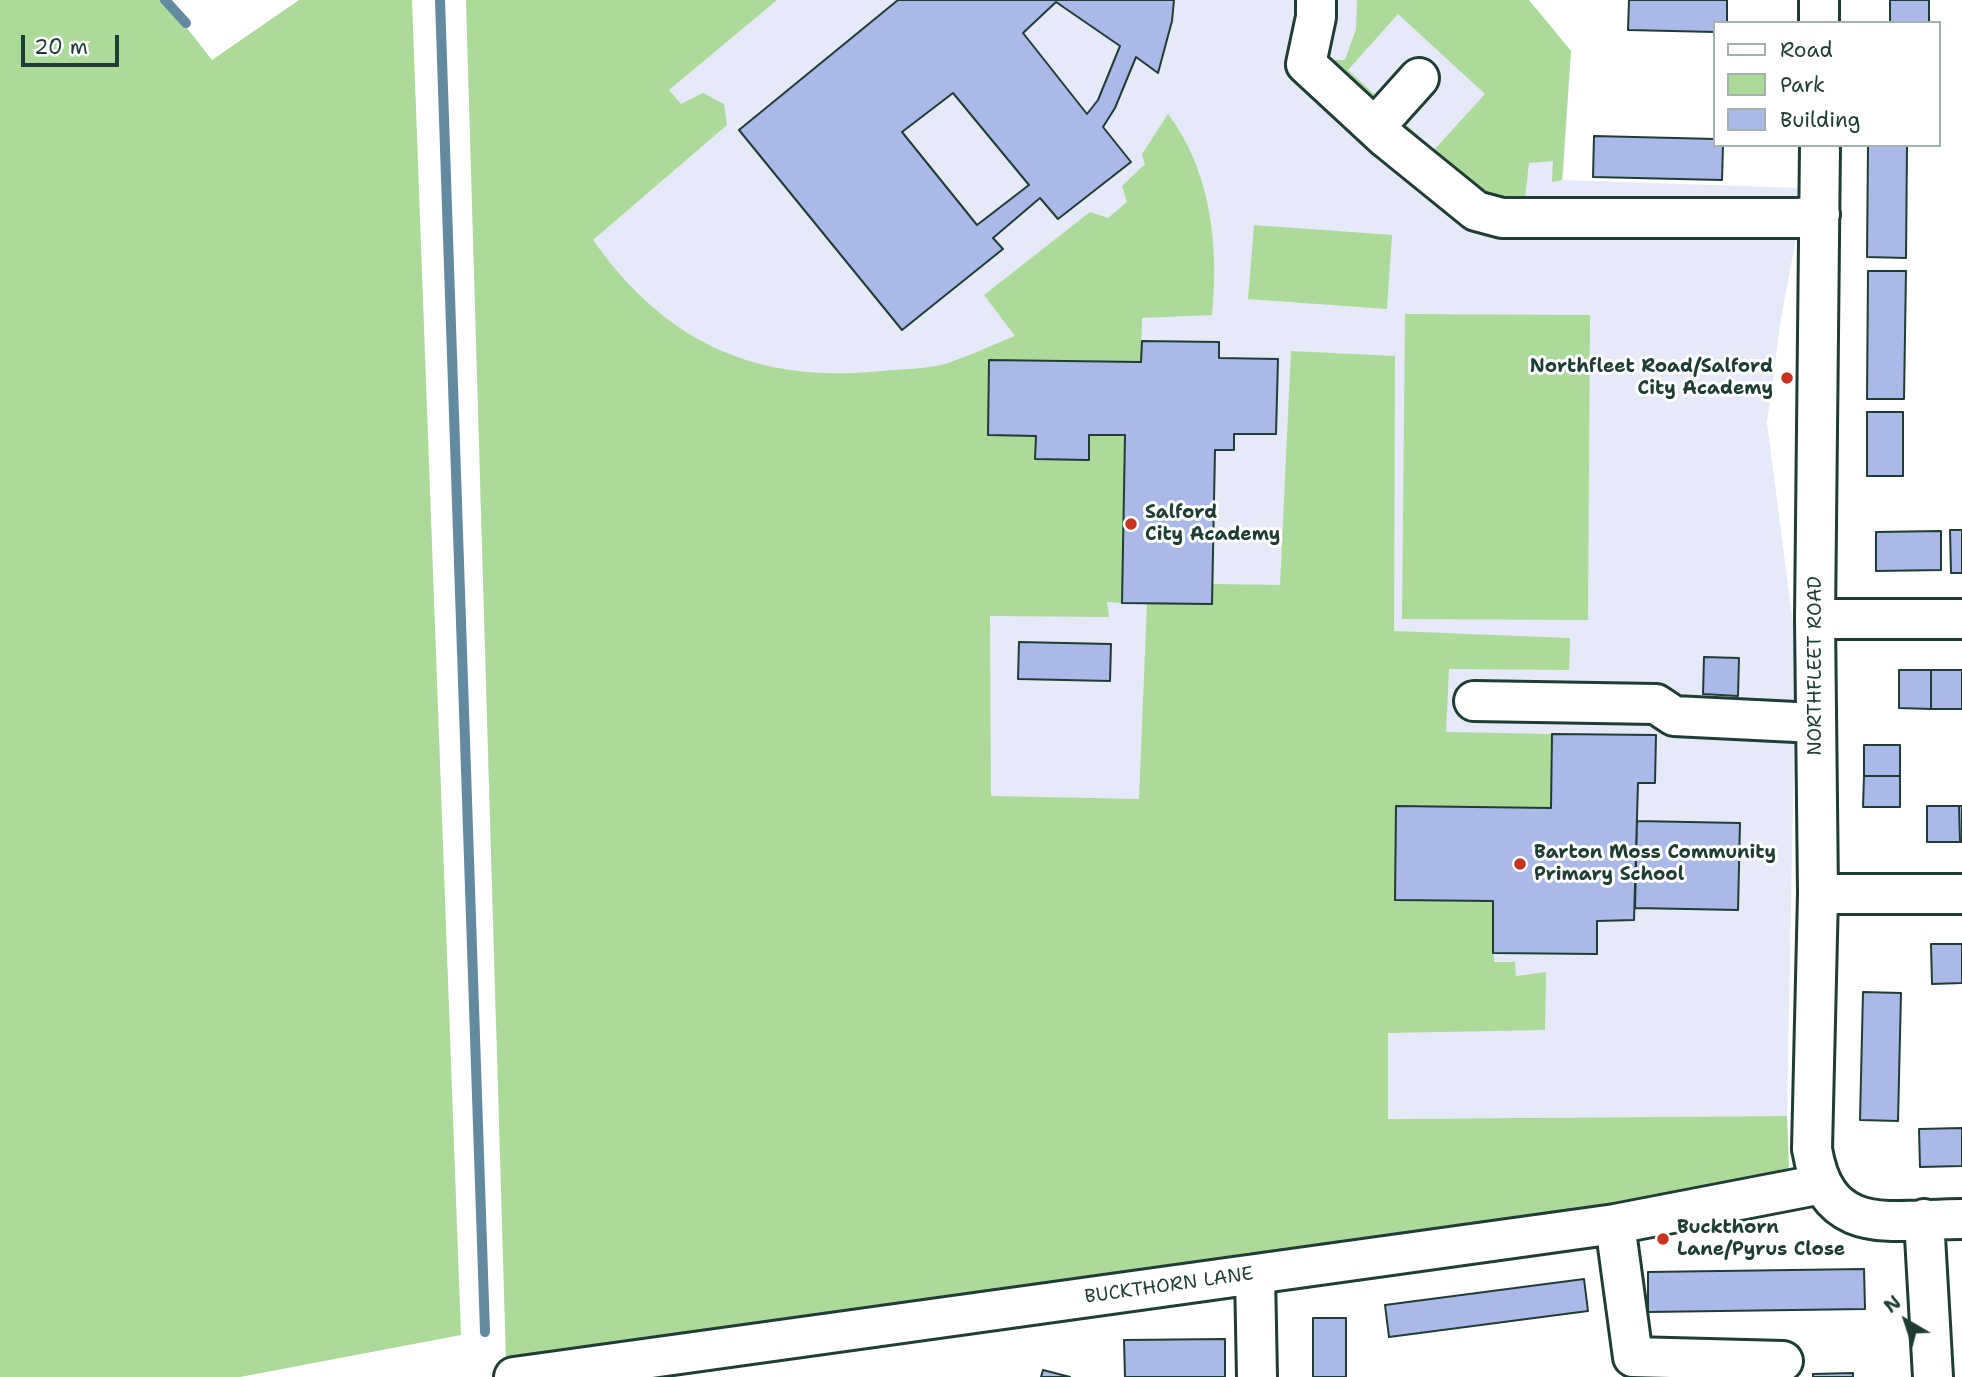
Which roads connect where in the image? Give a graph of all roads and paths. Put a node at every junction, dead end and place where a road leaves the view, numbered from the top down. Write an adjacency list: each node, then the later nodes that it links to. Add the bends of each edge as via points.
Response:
1 (1316, 0): 5 (street, via 1306,64)
2 (1819, 0): 3 (street)
3 (1819, 21)
4 (1419, 78): 5 (street)
5 (1375, 127): 7 (street, via 1476,211 1502,218 1800,218)
6 (1820, 147): 7 (street, NORTHFLEET ROAD)
7 (1820, 214): 8 (street, NORTHFLEET ROAD)
8 (1815, 619): 9 (street); 11 (street, NORTHFLEET ROAD)
9 (1962, 619)
10 (1474, 701): 11 (street, via 1656,704 1674,716)
11 (1816, 723): 12 (street, NORTHFLEET ROAD)
12 (1818, 894): 13 (street); 14 (street, NORTHFLEET ROAD, via 1812,1134 1814,1164)
13 (1962, 894)
14 (1822, 1185): 15 (street, via 1853,1216); 17 (street, BUCKTHORN LANE)
15 (1924, 1219): 16 (street); 22 (street)
16 (1962, 1219)
17 (1615, 1224): 18 (street, BUCKTHORN LANE); 19 (street, via 1633,1357)
18 (1255, 1274): 20 (street, BUCKTHORN LANE); 21 (street)
19 (1783, 1361)
20 (514, 1377)
21 (1257, 1377)
22 (1933, 1377)

